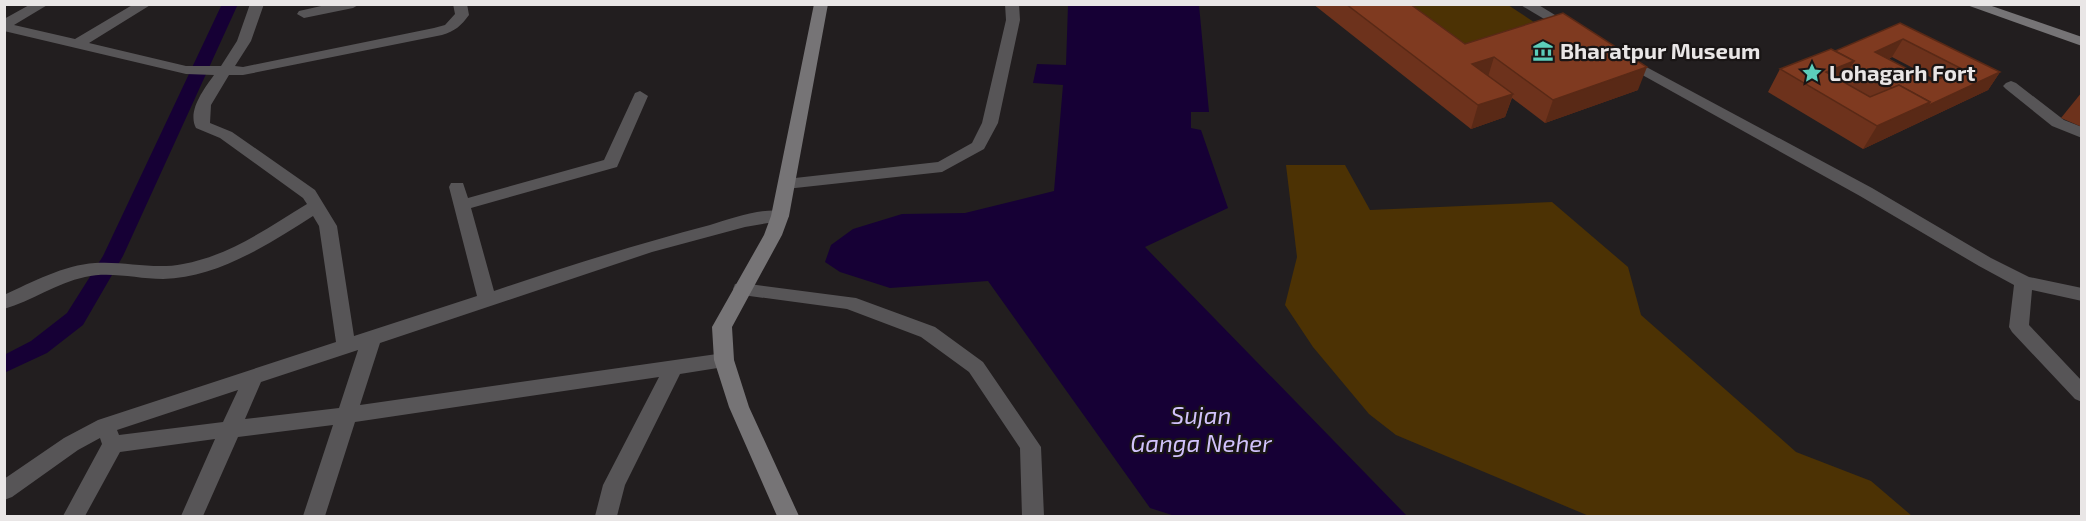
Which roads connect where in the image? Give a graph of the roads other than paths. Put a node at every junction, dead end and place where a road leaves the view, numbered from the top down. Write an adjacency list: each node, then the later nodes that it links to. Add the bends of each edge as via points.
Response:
1 (42, 4): 11 (street)
2 (146, 4): 14 (street)
3 (257, 4): 16 (street, via 250,30)
4 (354, 4): 10 (street)
5 (460, 4): 16 (street, via 462,15 458,22 437,32 243,71)
6 (821, 4): 20 (street)
7 (1012, 4): 20 (street, via 1013,20 990,123 978,146 942,167)
8 (1971, 4): 13 (street)
9 (1527, 5): 12 (street)
10 (304, 14)
11 (4, 26): 14 (street)
12 (1588, 39)
13 (2082, 42)
14 (77, 44): 16 (street, via 186,70)
15 (1609, 50): 25 (street)
16 (226, 70): 23 (street, via 207,96 202,125 226,135 277,170 309,194)
17 (2011, 86): 19 (street, via 2058,123)
18 (640, 96): 22 (street, via 611,163)
19 (2082, 133)
20 (786, 184): 24 (street)
21 (457, 188): 22 (street)
22 (462, 205): 28 (street)
23 (316, 206): 29 (street, via 236,254 211,264 160,273 92,269); 31 (street, via 328,226)
24 (780, 216): 26 (street); 28 (street, via 745,221 647,248)
25 (2024, 282): 27 (street); 35 (street, via 2019,327)
26 (742, 289): 32 (street, via 722,327); 45 (street, via 849,303 928,332 976,366 1030,447)
27 (2082, 295)
28 (487, 300): 30 (street)
29 (4, 303)
30 (371, 339): 31 (street); 36 (street)
31 (346, 347): 34 (street)
32 (724, 360): 33 (street); 44 (street, via 739,407)
33 (673, 368): 36 (street); 43 (street, via 614,485)
34 (253, 378): 37 (street); 38 (street)
35 (2082, 394)
36 (346, 416): 37 (street); 42 (street)
37 (231, 429): 38 (street); 41 (street)
38 (109, 435): 39 (street, via 71,444); 40 (street)
39 (4, 491)
40 (74, 516)
41 (192, 516)
42 (314, 516)
43 (606, 516)
44 (788, 516)
45 (1033, 516)

